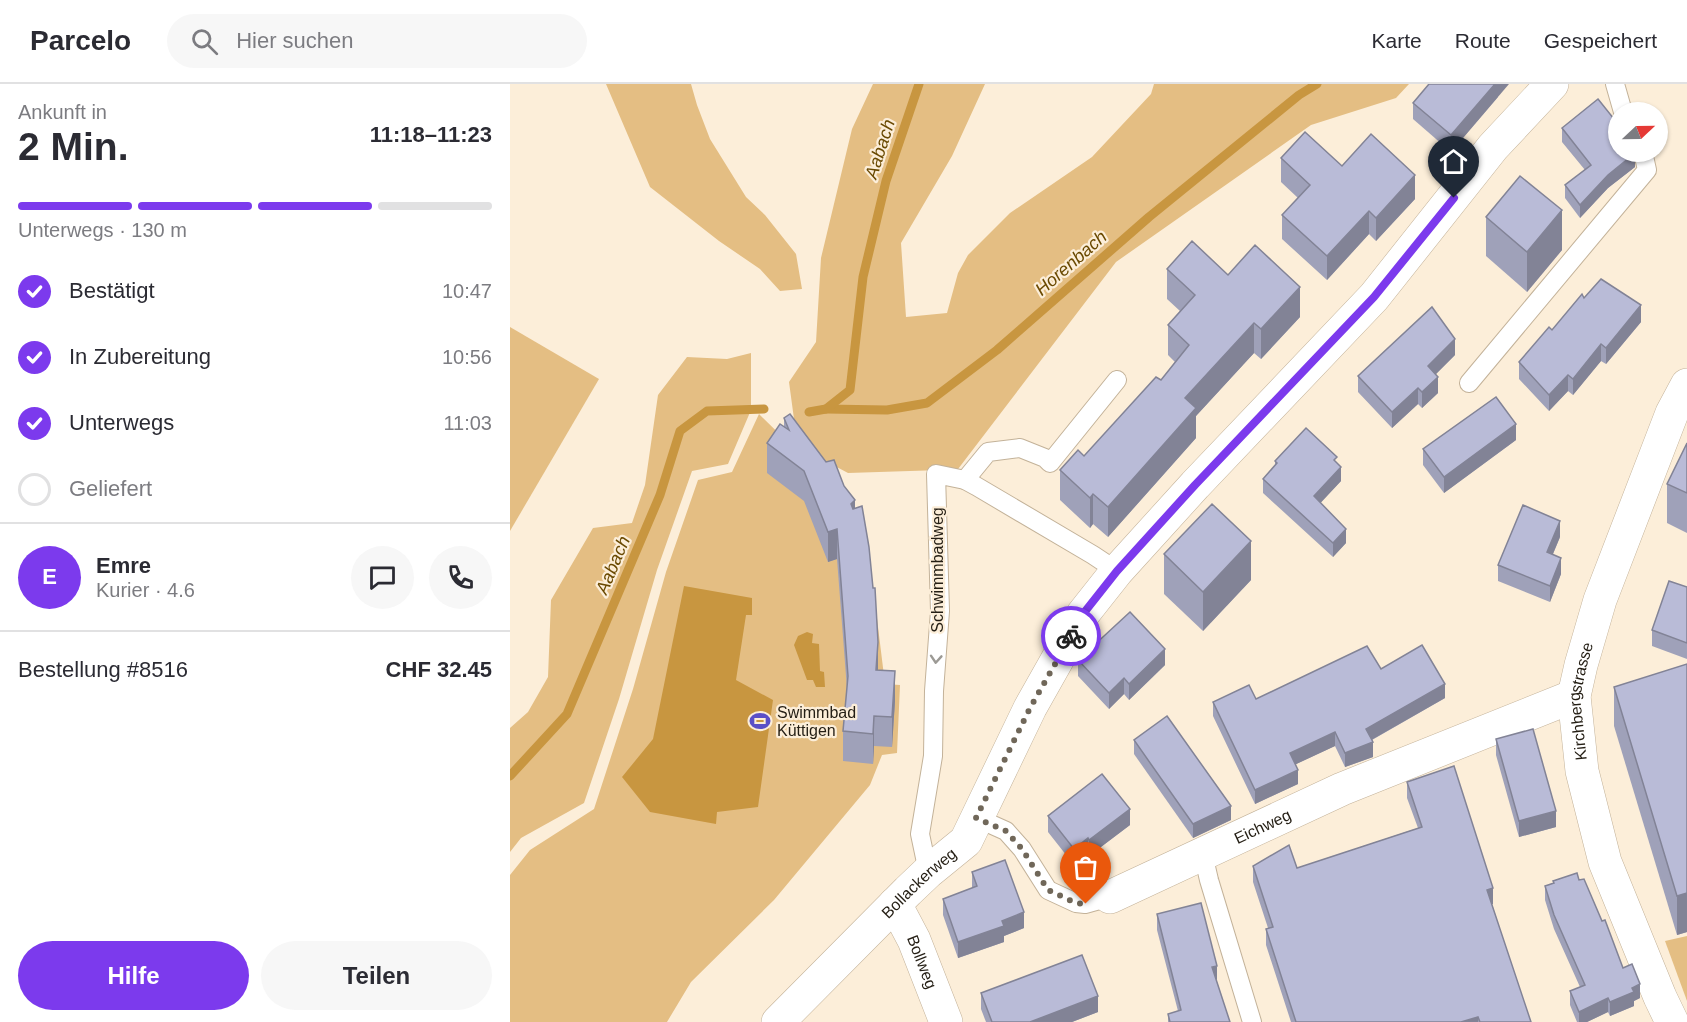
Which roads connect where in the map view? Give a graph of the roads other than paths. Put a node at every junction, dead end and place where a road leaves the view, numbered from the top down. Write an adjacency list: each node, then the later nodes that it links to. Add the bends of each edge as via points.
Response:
1 (1552, 84): 9 (street, Bollackerweg, via 1493,147 1374,297)
2 (1615, 84): 3 (lane)
3 (1620, 102)
4 (1645, 162): 6 (lane, via 1647,170)
5 (1117, 380): 8 (lane, via 1050,462 1020,448 988,452)
6 (1469, 383)
7 (1687, 386): 10 (street, Kirchbergstrasse, via 1672,413 1599,600)
8 (965, 480): 9 (lane, Schwimmbadweg); 13 (lane, Schwimmbadweg, one-way to 13, via 936,474 940,611 933,756 920,834)
9 (1117, 571): 11 (street, Bollackerweg, via 1083,614 1034,699)
10 (1574, 696): 12 (street, Eichweg, via 1342,789); 19 (street, Kirchbergstrasse, via 1582,771 1605,862)
11 (976, 818): 13 (street, Bollackerweg, via 966,841); 14 (lane, Eichweg, via 1006,831 1048,890 1076,903)
12 (1203, 854): 14 (street, Eichweg); 18 (lane)
13 (928, 872): 15 (street, Bollackerweg)
14 (1110, 897)
15 (895, 904): 16 (street, Bollackerweg); 17 (street, Bollweg, via 914,940)
16 (778, 1022)
17 (946, 1022)
18 (1252, 1022)
19 (1672, 1022)

